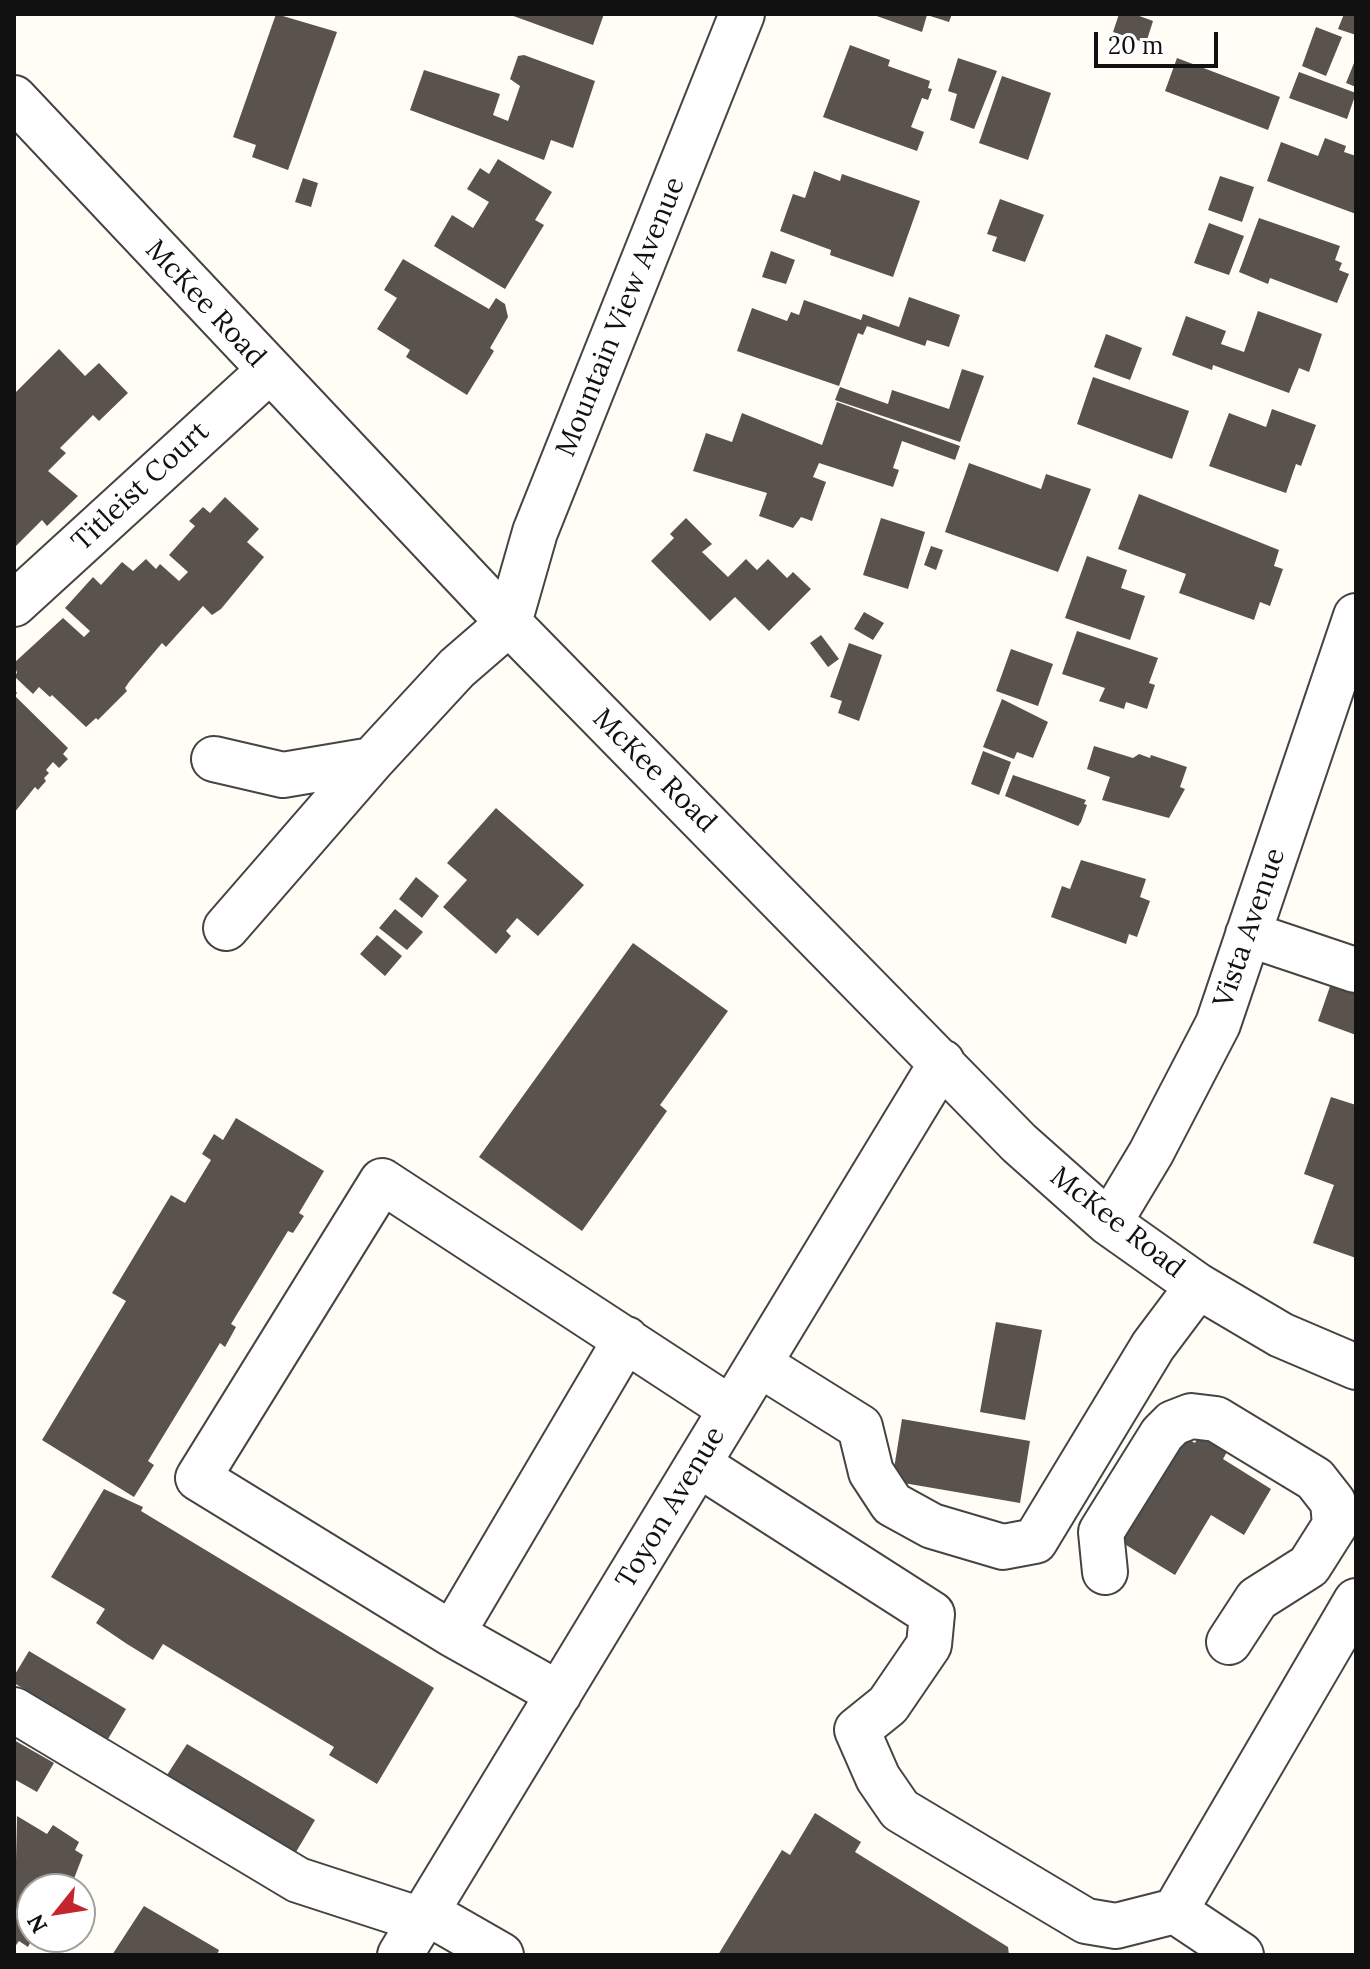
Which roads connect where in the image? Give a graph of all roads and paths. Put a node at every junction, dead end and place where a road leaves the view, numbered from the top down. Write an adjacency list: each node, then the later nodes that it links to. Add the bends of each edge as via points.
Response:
1 (742, 14): 6 (street, Mountain View Avenue, via 535,532)
2 (14, 98): 3 (street, McKee Road)
3 (269, 371): 4 (street, Titleist Court); 6 (street, McKee Road)
4 (14, 604)
5 (1356, 616): 10 (street, Vista Avenue)
6 (509, 623): 8 (street, via 457,668); 12 (street, McKee Road)
7 (214, 759): 8 (street, via 283,775)
8 (372, 760): 9 (street)
9 (226, 928)
10 (1248, 934): 11 (street); 13 (street, Vista Avenue, via 1218,1024)
11 (1355, 970)
12 (942, 1062): 13 (street, McKee Road, via 1019,1143); 16 (street, Toyon Avenue)
13 (1109, 1223): 14 (street, McKee Road)
14 (1198, 1286): 16 (street, via 1153,1346 1035,1541 1003,1547 932,1526 892,1504 871,1472 860,1427); 17 (street, McKee Road, via 1281,1335)
15 (626, 1339): 18 (street); 22 (street); 22 (street, via 382,1181 198,1478)
16 (759, 1364): 18 (street, Toyon Avenue)
17 (1356, 1367)
18 (731, 1409): 19 (street, Toyon Avenue)
19 (698, 1464): 24 (street, Toyon Avenue); 26 (street, via 932,1614 929,1645 888,1705 857,1730 878,1778 900,1810 1086,1921 1116,1926)
20 (1105, 1572): 23 (street, via 1101,1532 1162,1434 1191,1416 1216,1419 1315,1479 1333,1502 1335,1525 1309,1566 1257,1599)
21 (1356, 1601): 26 (street)
22 (452, 1634): 24 (street)
23 (1229, 1642)
24 (559, 1694): 27 (street, Toyon Avenue)
25 (14, 1710): 27 (street, via 298,1880)
26 (1175, 1911): 29 (street)
27 (416, 1929): 28 (street)
28 (501, 1955)
29 (1241, 1955)

